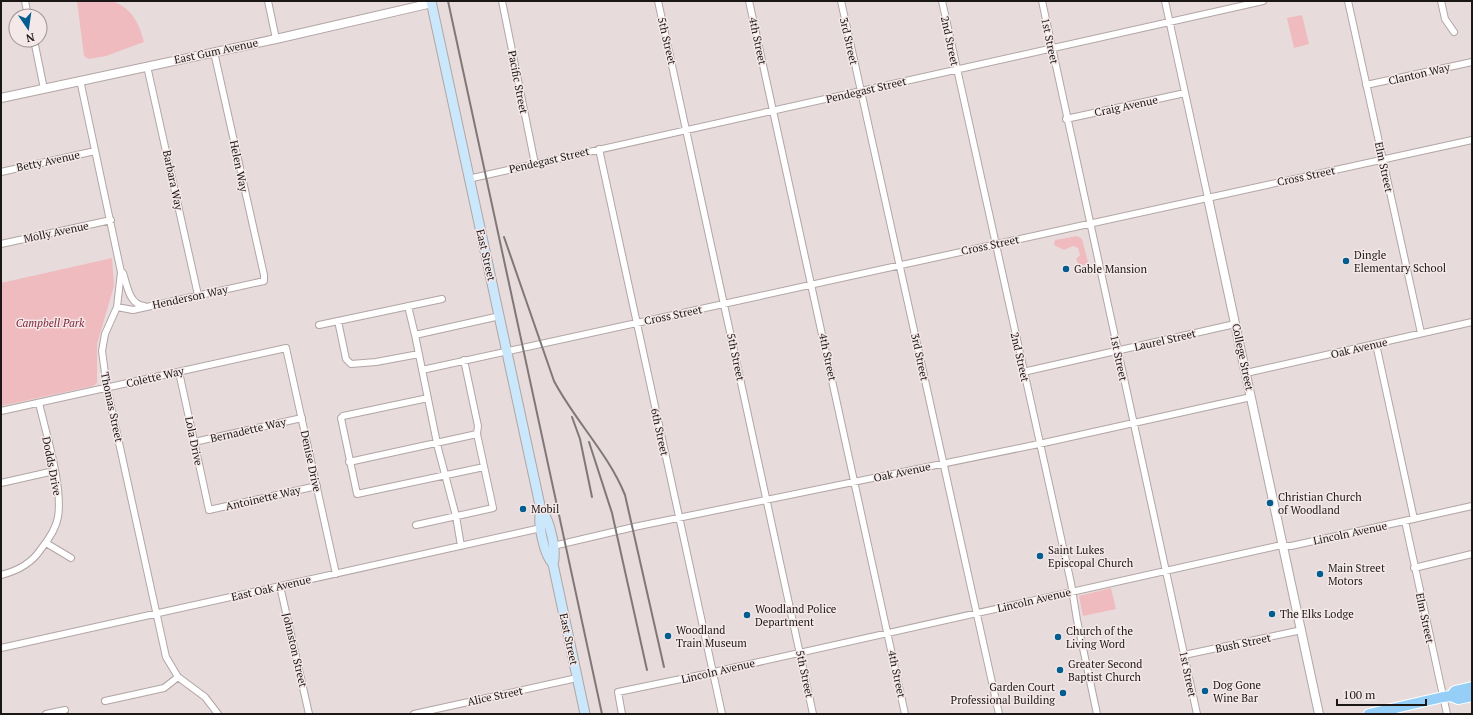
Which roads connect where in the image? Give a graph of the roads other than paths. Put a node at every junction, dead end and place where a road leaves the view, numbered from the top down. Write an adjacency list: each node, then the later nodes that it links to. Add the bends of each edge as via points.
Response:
1 (268, 1): 15 (street)
2 (502, 1): 35 (street, Pacific Street)
3 (658, 1): 30 (street, 5th Street)
4 (749, 1): 28 (street, 4th Street)
5 (841, 1): 25 (street, 3rd Street)
6 (942, 1): 21 (street, 2nd Street)
7 (1042, 1): 17 (street, 1st Street)
8 (1164, 1): 13 (street, College Street)
9 (1263, 1): 13 (street, Pendegast Street)
10 (1348, 1): 23 (street, Elm Street)
11 (1440, 1): 14 (street, via 1445,20)
12 (434, 2): 15 (street, East Gum Avenue); 37 (main road, East Street)
13 (1169, 22): 17 (street, Pendegast Street); 26 (street, College Street)
14 (1454, 32)
15 (276, 39): 18 (street, East Gum Avenue)
16 (36, 48): 24 (street)
17 (1052, 48): 21 (street, Pendegast Street); 29 (street, 1st Street)
18 (214, 52): 20 (street, East Gum Avenue); 45 (street, Helen Way)
19 (1472, 62): 23 (street, Clanton Way)
20 (148, 66): 22 (street, East Gum Avenue); 47 (street, Barbara Way)
21 (956, 69): 25 (street, Pendegast Street); 42 (street, 2nd Street)
22 (80, 80): 24 (street, East Gum Avenue); 33 (street, Thomas Street)
23 (1366, 86): 34 (street, Elm Street)
24 (44, 89): 27 (street, East Gum Avenue)
25 (860, 91): 28 (street, Pendegast Street); 43 (street, 3rd Street)
26 (1185, 93): 29 (street, Craig Avenue); 38 (street, College Street)
27 (1, 98)
28 (774, 110): 30 (street, Pendegast Street); 46 (street, 4th Street)
29 (1066, 119): 40 (street, 1st Street)
30 (687, 130): 32 (street, Pendegast Street); 49 (street, 5th Street)
31 (1472, 140): 34 (street, Cross Street)
32 (599, 149): 35 (street, Pendegast Street); 56 (street, 6th Street)
33 (95, 151): 36 (street, Betty Avenue); 39 (street, Thomas Street)
34 (1383, 160): 38 (street, Cross Street); 59 (street, Elm Street)
35 (535, 164): 37 (street, Pendegast Street)
36 (1, 172)
37 (468, 179): 53 (main road, East Street)
38 (1208, 198): 40 (street, Cross Street); 57 (street, College Street)
39 (111, 220): 41 (street, Molly Avenue); 44 (street, Thomas Street)
40 (1090, 224): 42 (street, Cross Street); 64 (street, 1st Street)
41 (1, 244)
42 (995, 244): 43 (street, Cross Street); 69 (street, 2nd Street)
43 (899, 264): 46 (street, Cross Street); 83 (street, 3rd Street)
44 (120, 266): 50 (street, via 133,300 139,306); 52 (street, Thomas Street)
45 (264, 281): 47 (street, Henderson Way)
46 (812, 284): 49 (street, Cross Street); 87 (street, 4th Street)
47 (198, 295): 50 (street, Henderson Way)
48 (442, 298): 51 (street)
49 (724, 303): 56 (street, Cross Street); 90 (street, 5th Street)
50 (148, 306): 52 (street, Henderson Way, via 134,310)
51 (408, 306): 54 (street); 60 (street)
52 (116, 307): 71 (street, Thomas Street, via 105,334 102,351)
53 (500, 316): 60 (street); 63 (main road, East Street)
54 (338, 321): 58 (street); 65 (street, via 346,359 351,364)
55 (1472, 322): 59 (street, Oak Avenue)
56 (636, 323): 63 (street, Cross Street); 95 (street, 6th Street)
57 (1235, 324): 64 (street, Laurel Street); 70 (street, College Street)
58 (319, 325)
59 (1421, 333): 61 (street, Oak Avenue)
60 (416, 335): 65 (street)
61 (1376, 344): 70 (street, Oak Avenue); 96 (street)
62 (286, 348): 68 (street, Colette Way); 76 (street, Denise Drive)
63 (507, 351): 66 (street, Cross Street); 93 (main road, East Street)
64 (1118, 351): 69 (street, Laurel Street); 77 (street, 1st Street)
65 (419, 354): 67 (street)
66 (464, 360): 67 (street, Cross Street); 78 (street, via 478,426)
67 (422, 370): 73 (street)
68 (178, 372): 71 (street, Colette Way); 79 (street, Lola Drive)
69 (1024, 372): 81 (street, 2nd Street)
70 (1246, 373): 72 (street, College Street)
71 (107, 388): 74 (street, Colette Way); 114 (street, Thomas Street)
72 (1251, 396): 77 (street, Oak Avenue); 103 (street, College Street)
73 (428, 398): 80 (street); 82 (street, via 343,416 341,420)
74 (39, 403): 75 (street, Colette Way); 85 (street, Dodds Drive)
75 (1, 411)
76 (302, 418): 79 (street, Bernadette Way); 89 (street, Denise Drive)
77 (1133, 423): 81 (street, Oak Avenue); 108 (street, 1st Street)
78 (477, 434): 80 (street); 84 (street)
79 (194, 442): 92 (street, Lola Drive)
80 (437, 442): 82 (street); 86 (street)
81 (1040, 444): 83 (street, Oak Avenue); 112 (street, 2nd Street)
82 (349, 462): 86 (street, via 357,494)
83 (943, 463): 87 (street, Oak Avenue); 113 (street, 3rd Street)
84 (484, 467): 86 (street); 94 (street, via 494,508)
85 (54, 471): 88 (street); 100 (street, Dodds Drive, via 59,493 58,517)
86 (444, 475): 94 (street)
87 (855, 482): 90 (street, Oak Avenue); 116 (street, 4th Street)
88 (1, 483)
89 (317, 486): 92 (street, Antoinette Way); 109 (street, Denise Drive)
90 (767, 500): 95 (street, Oak Avenue); 118 (street, 5th Street)
91 (1472, 506): 96 (street, Lincoln Avenue)
92 (209, 510)
93 (541, 510): 99 (main road, East Street); 102 (main road, East Street, via 546,515)
94 (456, 516): 98 (street); 101 (street)
95 (679, 518): 102 (street, Oak Avenue); 120 (street, 6th Street)
96 (1414, 519): 97 (street, Lincoln Avenue)
97 (1405, 521): 103 (street, Lincoln Avenue); 107 (street, Elm Street)
98 (416, 525)
99 (541, 528): 101 (street, East Oak Avenue); 106 (main road, East Street, via 548,558)
100 (46, 543): 105 (street); 110 (street, Dodds Drive, via 39,553 21,568)
101 (461, 546): 109 (street, East Oak Avenue)
102 (553, 546): 106 (main road, East Street)
103 (1284, 546): 108 (street, Lincoln Avenue); 115 (street, College Street)
104 (1472, 554): 107 (street)
105 (70, 558)
106 (553, 564): 122 (main road, East Street)
107 (1414, 568): 125 (street, Elm Street)
108 (1166, 570): 112 (street, Lincoln Avenue); 119 (street, 1st Street)
109 (336, 574): 111 (street, East Oak Avenue)
110 (1, 575)
111 (280, 586): 114 (street, East Oak Avenue); 130 (street, Johnston Street)
112 (1072, 592): 113 (street, Lincoln Avenue); 138 (street, 2nd Street)
113 (976, 613): 116 (street, Lincoln Avenue); 137 (street, 3rd Street)
114 (156, 614): 117 (street, East Oak Avenue); 121 (street, Thomas Street, via 166,657)
115 (1302, 630): 119 (street, Bush Street); 140 (street, College Street)
116 (888, 633): 118 (street, Lincoln Avenue); 136 (street, 4th Street)
117 (1, 648)
118 (800, 652): 120 (street, Lincoln Avenue); 135 (street, 5th Street)
119 (1184, 655): 139 (street, 1st Street)
120 (713, 672): 133 (street, Lincoln Avenue, via 618,692); 134 (street, 6th Street)
121 (178, 677): 126 (street, via 164,688); 129 (street, Thomas Street, via 205,697)
122 (577, 678): 131 (street, Alice Street); 132 (main road, East Street)
123 (1472, 688): 125 (main road, via 1455,691)
124 (1472, 696): 125 (main road, via 1458,699)
125 (1447, 697): 141 (main road); 142 (street, Elm Street)
126 (105, 701)
127 (65, 710): 128 (street)
128 (46, 714)
129 (218, 714)
130 (309, 714)
131 (414, 714)
132 (585, 714)
133 (622, 714)
134 (722, 714)
135 (813, 714)
136 (905, 714)
137 (998, 714)
138 (1097, 714)
139 (1197, 714)
140 (1319, 714)
141 (1369, 714)
142 (1446, 714)

